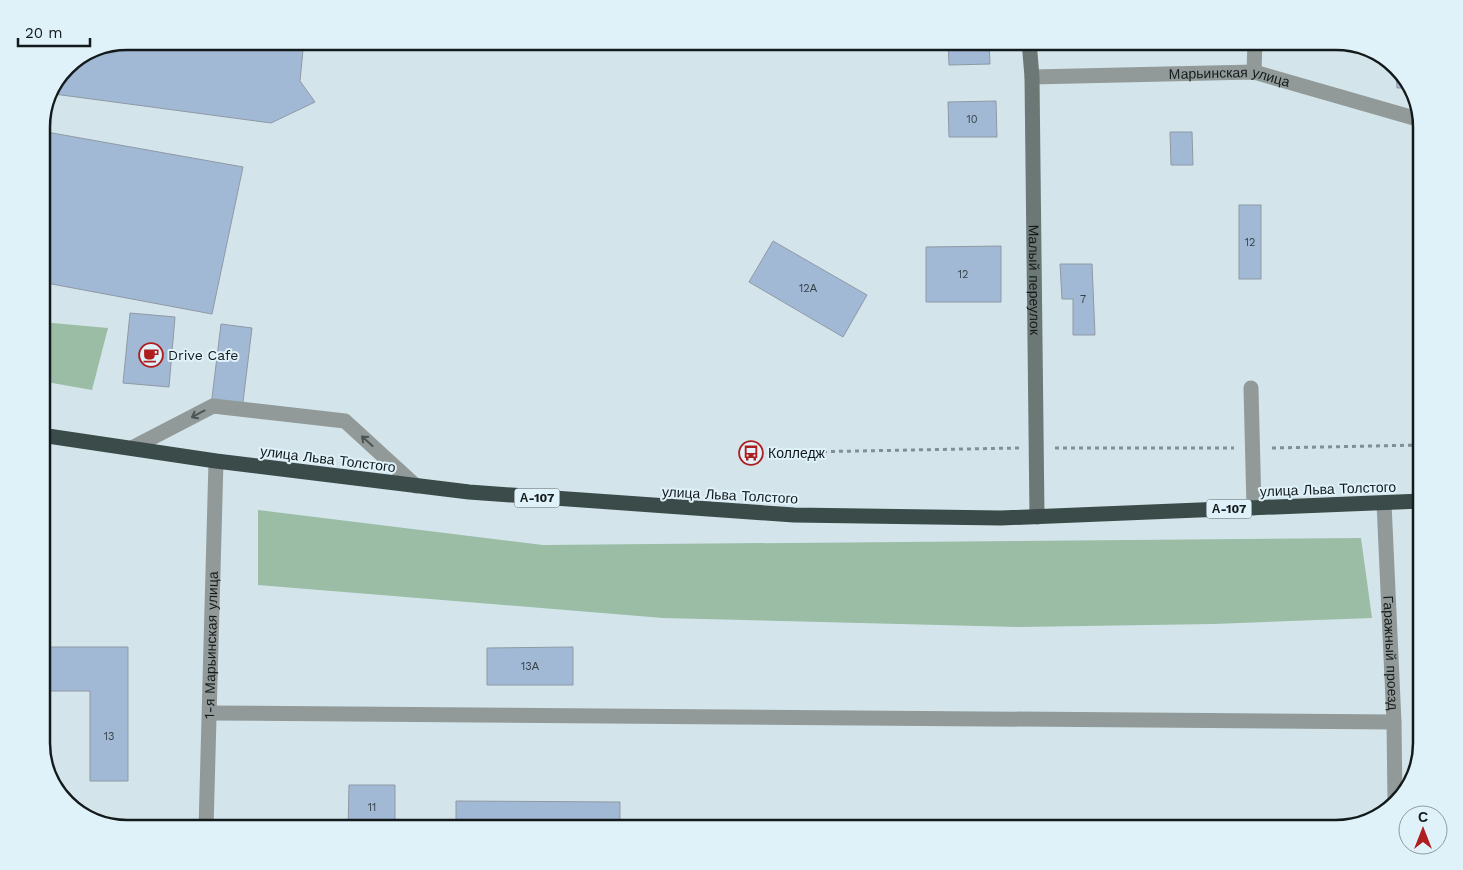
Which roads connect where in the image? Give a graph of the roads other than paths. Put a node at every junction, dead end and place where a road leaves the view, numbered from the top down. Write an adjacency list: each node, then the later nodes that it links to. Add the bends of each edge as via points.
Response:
1 (1030, 50): 4 (street, Малый переулок)
2 (1255, 50): 3 (street)
3 (1254, 72): 4 (street, Марьинская улица); 5 (street, Марьинская улица)
4 (1032, 77): 14 (street, Малый переулок)
5 (1412, 117)
6 (1251, 388): 13 (street)
7 (50, 436): 8 (highway, улица Льва Толстого / А-107)
8 (132, 448): 9 (highway, улица Льва Толстого / А-107); 10 (street, one-way to 8, via 345,421 213,406)
9 (216, 461): 10 (highway, улица Льва Толстого / А-107); 15 (street, 1-я Марьинская улица)
10 (416, 486): 14 (highway, улица Льва Толстого / А-107, via 794,515)
11 (1413, 501): 12 (highway, улица Льва Толстого / А-107)
12 (1384, 503): 13 (highway, улица Льва Толстого / А-107); 16 (street, Гаражный проезд)
13 (1254, 508): 14 (highway, улица Льва Толстого / А-107)
14 (1037, 518)
15 (211, 713): 16 (street); 18 (street, 1-я Марьинская улица)
16 (1394, 722): 17 (street, Гаражный проезд)
17 (1395, 792)
18 (206, 820)

